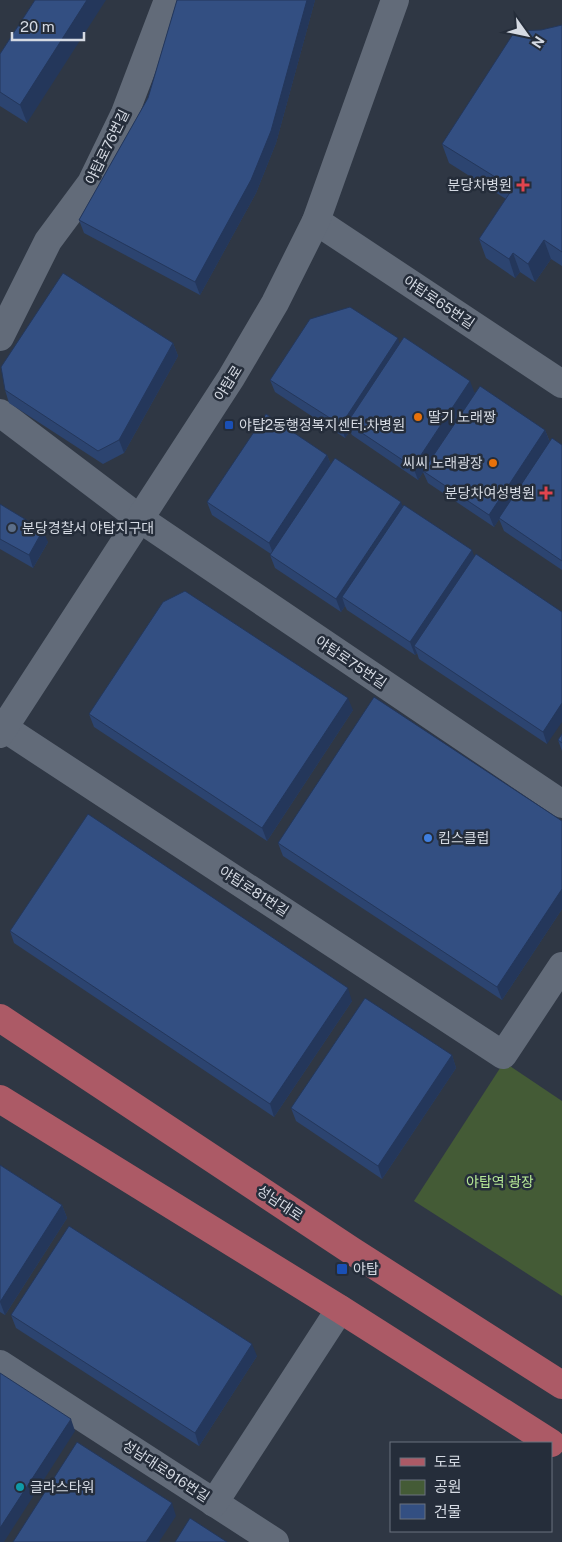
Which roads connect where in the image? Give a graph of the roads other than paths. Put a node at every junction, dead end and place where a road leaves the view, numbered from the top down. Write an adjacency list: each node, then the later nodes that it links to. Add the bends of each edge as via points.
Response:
1 (168, 0): 4 (street, 야탑로76번길, via 125,113 91,183 48,241)
2 (395, 0): 3 (street, 야탑로)
3 (316, 221): 5 (street, 야탑로65번길); 7 (street, 야탑로, via 275,303 232,378)
4 (0, 337)
5 (562, 384)
6 (0, 413): 7 (street)
7 (140, 519): 8 (street, 야탑로); 9 (street, 야탑로75번길)
8 (2, 731): 10 (street, 야탑로81번길, via 503,1056)
9 (562, 804)
10 (562, 966)
11 (0, 1018): 15 (main road, 성남대로, via 352,1251)
12 (0, 1099): 13 (main road)
13 (340, 1309): 16 (main road); 17 (street, 성남대로916번길)
14 (0, 1364): 17 (street, 성남대로916번길)
15 (562, 1385)
16 (549, 1442)
17 (214, 1503): 18 (street)
18 (275, 1542)

